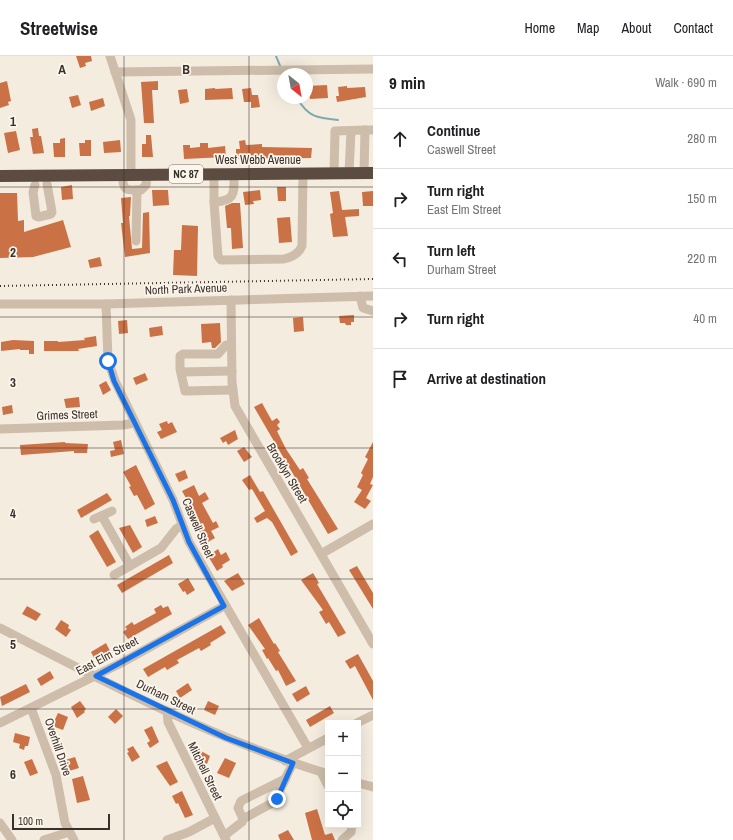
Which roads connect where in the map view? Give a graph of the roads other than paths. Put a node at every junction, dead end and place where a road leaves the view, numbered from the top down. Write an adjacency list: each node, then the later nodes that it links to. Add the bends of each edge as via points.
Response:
1 (110, 56): 3 (street)
2 (373, 69): 3 (street)
3 (115, 72): 13 (street, via 131,120)
4 (369, 130): 5 (street); 9 (street)
5 (351, 131): 7 (street, via 335,131); 8 (street)
6 (303, 173): 7 (highway, West Webb Avenue / NC 87); 12 (highway, West Webb Avenue / NC 87); 18 (street, via 302,246 296,254 284,259 221,260 218,256)
7 (334, 173): 8 (highway, West Webb Avenue / NC 87)
8 (349, 173): 9 (highway, West Webb Avenue / NC 87)
9 (368, 173)
10 (147, 174): 11 (highway, West Webb Avenue / NC 87); 13 (highway, West Webb Avenue / NC 87); 17 (street, via 146,185)
11 (214, 174): 12 (highway, West Webb Avenue / NC 87); 18 (street)
12 (234, 174): 18 (street, via 232,197 226,201)
13 (127, 175): 16 (highway, West Webb Avenue / NC 87); 17 (street, via 122,185)
14 (0, 176): 15 (highway, West Webb Avenue / NC 87)
15 (32, 180): 16 (highway, West Webb Avenue / NC 87); 16 (street, via 38,217 52,212)
16 (47, 180)
17 (137, 190): 19 (street)
18 (214, 202)
19 (136, 241)
20 (360, 296): 21 (street, North Park Avenue); 22 (street, North Park Avenue); 25 (street, via 363,308)
21 (373, 296)
22 (231, 300): 24 (street, North Park Avenue); 26 (street, Brooklyn Street)
23 (0, 304): 24 (street, North Park Avenue)
24 (106, 304): 30 (street, Caswell Street, via 108,361 114,381)
25 (373, 311)
26 (232, 345): 27 (street, Brooklyn Street); 28 (street, via 226,346 218,354 183,354 180,356)
27 (232, 371): 28 (street); 29 (street, Brooklyn Street)
28 (181, 372): 29 (street, via 185,390)
29 (233, 390): 35 (street, Brooklyn Street, via 235,406 244,423)
30 (134, 423): 31 (street, Grimes Street); 34 (street, Caswell Street, via 173,500)
31 (0, 429)
32 (112, 511): 36 (street, via 98,517)
33 (373, 524): 35 (street)
34 (182, 526): 36 (street, via 176,529 161,548); 38 (street, Caswell Street)
35 (321, 554): 40 (street, Brooklyn Street)
36 (130, 566): 37 (street)
37 (114, 575)
38 (224, 606): 41 (street, East Elm Street); 48 (street, Caswell Street)
39 (0, 628): 41 (street, Durham Street)
40 (373, 644)
41 (96, 676): 42 (street, East Elm Street); 43 (street, Durham Street)
42 (31, 708): 46 (street, East Elm Street); 58 (street, Overhill Drive, via 56,775 63,813)
43 (167, 711): 49 (street, Durham Street, via 226,738); 54 (street, Mitchell Street, via 168,722)
44 (373, 715): 45 (street)
45 (361, 721)
46 (0, 723)
47 (325, 740): 48 (street)
48 (308, 748): 49 (street)
49 (289, 762): 50 (street, Durham Street); 51 (street)
50 (324, 773)
51 (286, 778): 55 (street, via 274,802); 55 (street, via 241,801 238,808)
52 (361, 784): 53 (street)
53 (373, 787)
54 (215, 818): 59 (street, Mitchell Street); 62 (street)
55 (243, 819): 59 (street)
56 (0, 823): 60 (street)
57 (352, 828): 63 (street, via 351,832)
58 (71, 836): 61 (street)
59 (225, 838)
60 (12, 840)
61 (44, 840)
62 (167, 840)
63 (342, 840)

